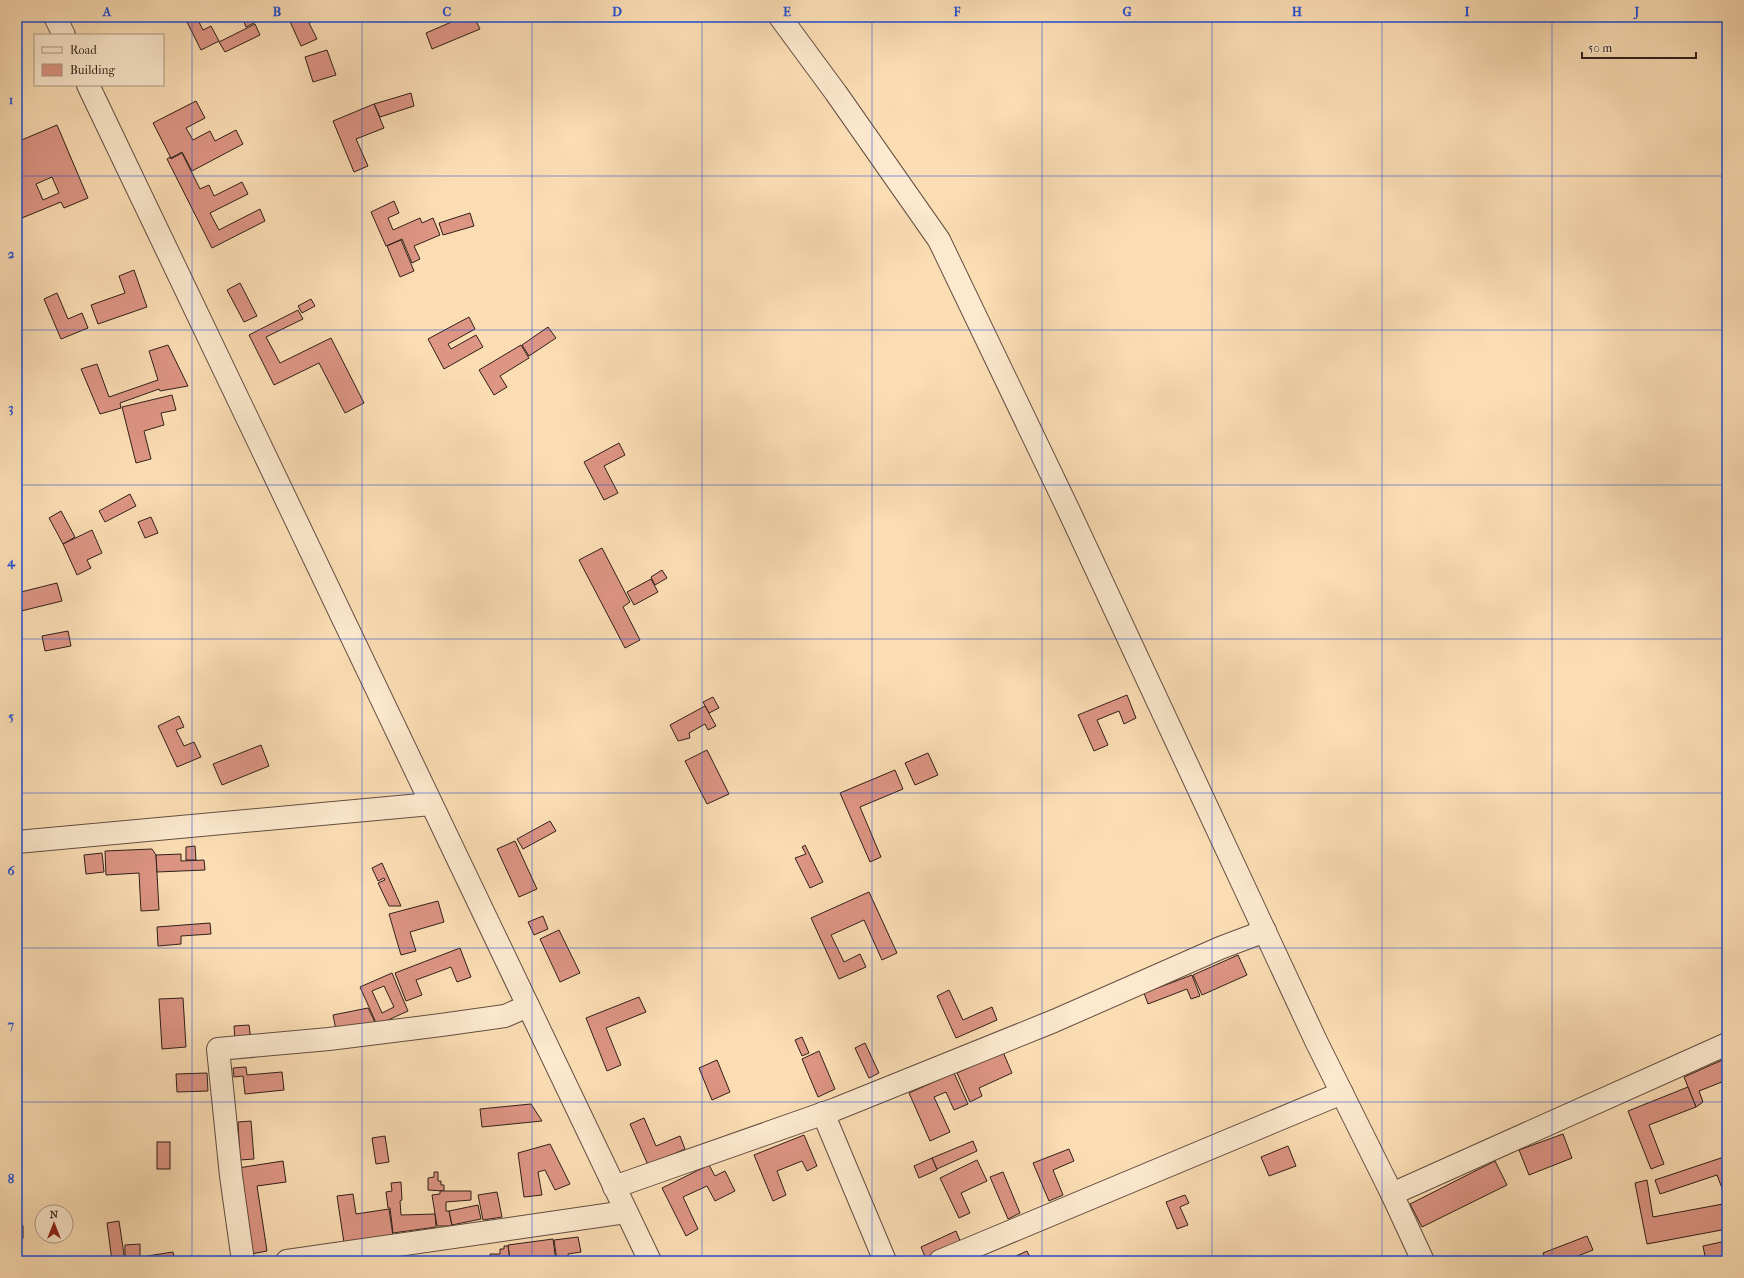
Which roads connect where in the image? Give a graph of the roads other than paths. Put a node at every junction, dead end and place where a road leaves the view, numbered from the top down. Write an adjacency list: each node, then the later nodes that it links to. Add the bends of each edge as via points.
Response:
1 (55, 17): 3 (street)
2 (780, 17): 7 (street, via 939,240)
3 (64, 34)
4 (88, 86): 5 (street)
5 (431, 804): 6 (street); 8 (street)
6 (17, 842)
7 (1265, 931): 10 (street); 11 (street, via 1220,948 1047,1024)
8 (528, 1006): 12 (street); 15 (street, via 505,1016 441,1025 218,1049)
9 (1727, 1044): 13 (street)
10 (1342, 1093): 13 (street); 19 (street)
11 (823, 1114): 12 (street); 18 (street)
12 (614, 1187): 14 (street)
13 (1392, 1194): 20 (street)
14 (626, 1212): 16 (street); 17 (street)
15 (243, 1261)
16 (287, 1261)
17 (650, 1261)
18 (885, 1261)
19 (940, 1261)
20 (1423, 1261)

